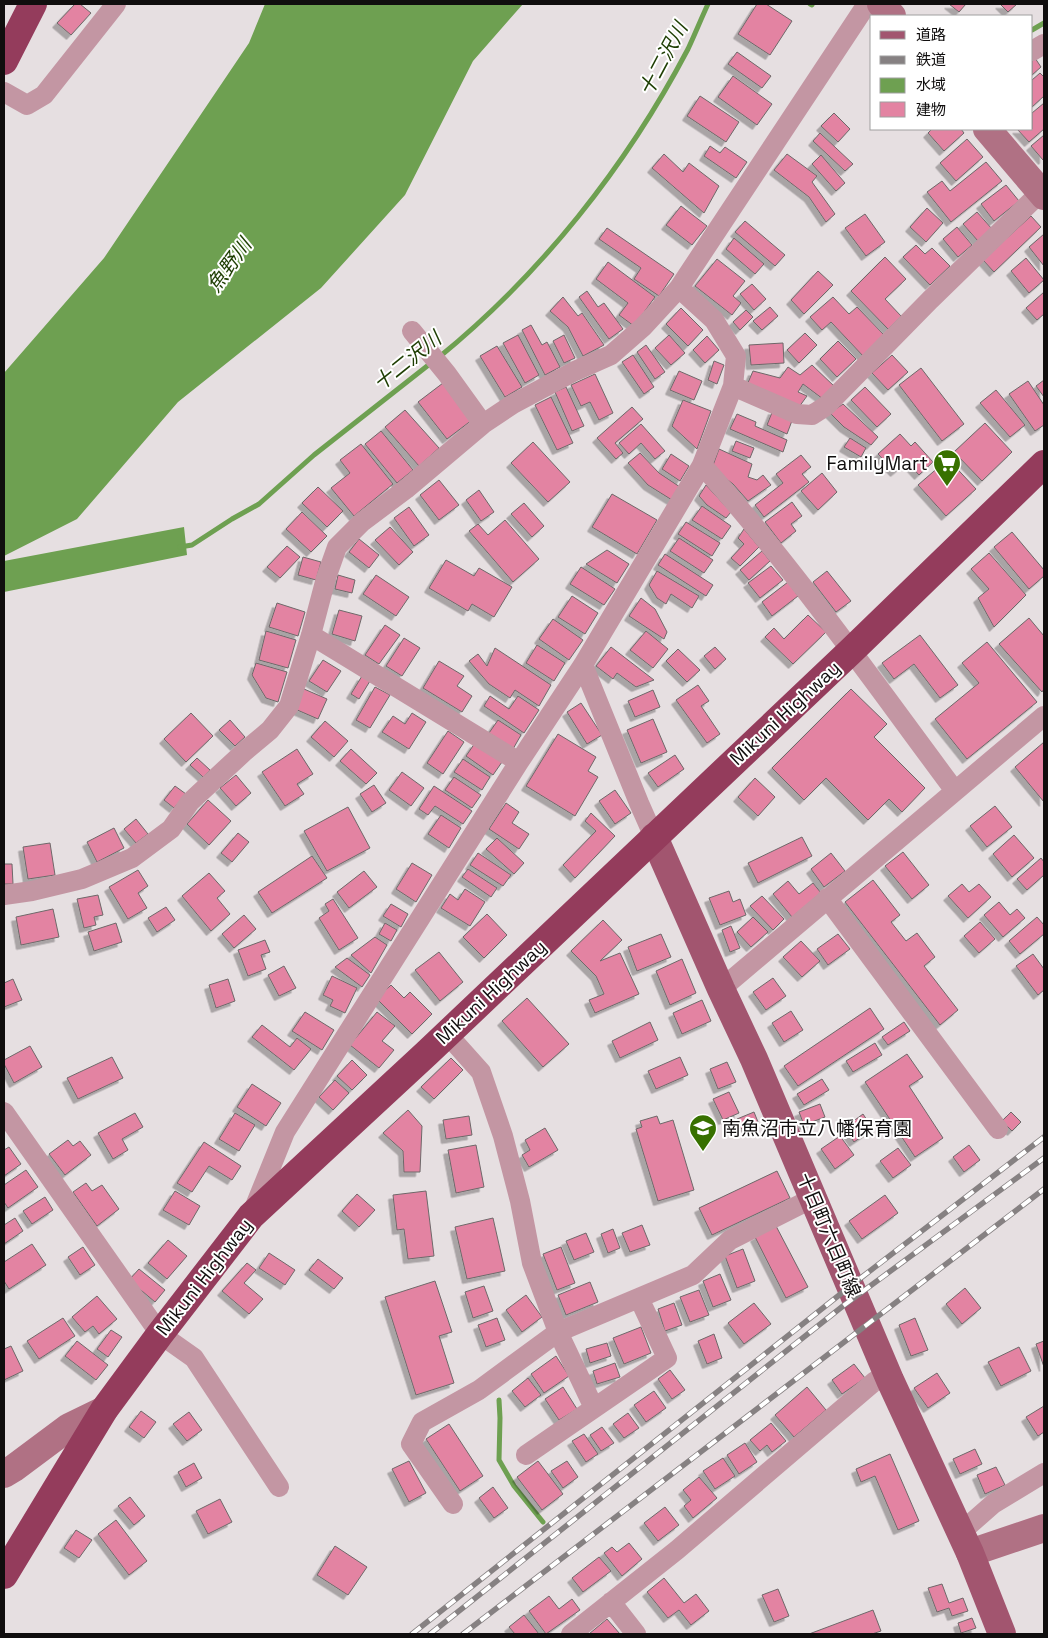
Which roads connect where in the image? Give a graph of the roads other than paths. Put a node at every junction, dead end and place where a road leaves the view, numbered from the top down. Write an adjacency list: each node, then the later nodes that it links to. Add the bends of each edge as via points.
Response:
1 (33, 4): 6 (highway)
2 (116, 4): 7 (street, via 44,95 27,105)
3 (867, 4): 10 (street)
4 (881, 4): 5 (main road)
5 (891, 15)
6 (4, 61)
7 (4, 92)
8 (989, 130): 9 (main road)
9 (1043, 194): 12 (street, via 937,294 826,406 812,415 797,414)
10 (679, 288): 12 (street, via 714,320 736,356); 13 (street, via 643,328 611,355 513,404)
11 (418, 338): 13 (street)
12 (732, 386): 15 (street)
13 (483, 424): 16 (street, via 336,547)
14 (1044, 464): 17 (highway, Mikuni Highway)
15 (702, 465): 17 (street, via 746,514); 18 (street)
16 (312, 635): 20 (street); 23 (street, via 290,706 270,730 190,802 171,829 132,858 82,879)
17 (851, 651): 21 (street); 22 (highway, Mikuni Highway)
18 (583, 665): 20 (street); 22 (street)
19 (1044, 716): 21 (street)
20 (519, 762): 30 (street, via 285,1132)
21 (955, 791): 24 (street)
22 (654, 837): 25 (main road, 十日町六日町線); 26 (highway, Mikuni Highway)
23 (4, 895)
24 (827, 898): 25 (street); 28 (street)
25 (721, 989): 29 (main road, 十日町六日町線)
26 (447, 1034): 30 (highway, Mikuni Highway); 32 (street, via 481,1072 503,1136 532,1263)
27 (4, 1112): 33 (street)
28 (998, 1129)
29 (813, 1198): 31 (street, via 730,1240 692,1275); 34 (main road, 十日町六日町線)
30 (251, 1216): 33 (highway, Mikuni Highway)
31 (639, 1298): 32 (street); 35 (street, via 667,1358)
32 (558, 1332): 35 (street); 41 (street, via 479,1390 422,1422 411,1444)
33 (160, 1334): 36 (highway, Mikuni Highway); 40 (street, via 194,1358)
34 (890, 1380): 43 (main road, 十日町六日町線); 45 (street, via 875,1380 677,1550)
35 (594, 1408): 37 (street)
36 (104, 1410): 39 (main road, via 69,1427); 44 (highway, Mikuni Highway)
37 (526, 1455)
38 (1044, 1473): 43 (street, via 994,1504)
39 (4, 1474)
40 (279, 1487)
41 (453, 1504)
42 (1044, 1528): 43 (main road)
43 (965, 1543): 48 (main road, 十日町六日町線)
44 (5, 1568)
45 (611, 1602): 46 (street); 47 (street)
46 (571, 1634)
47 (636, 1634)
48 (1002, 1634)

